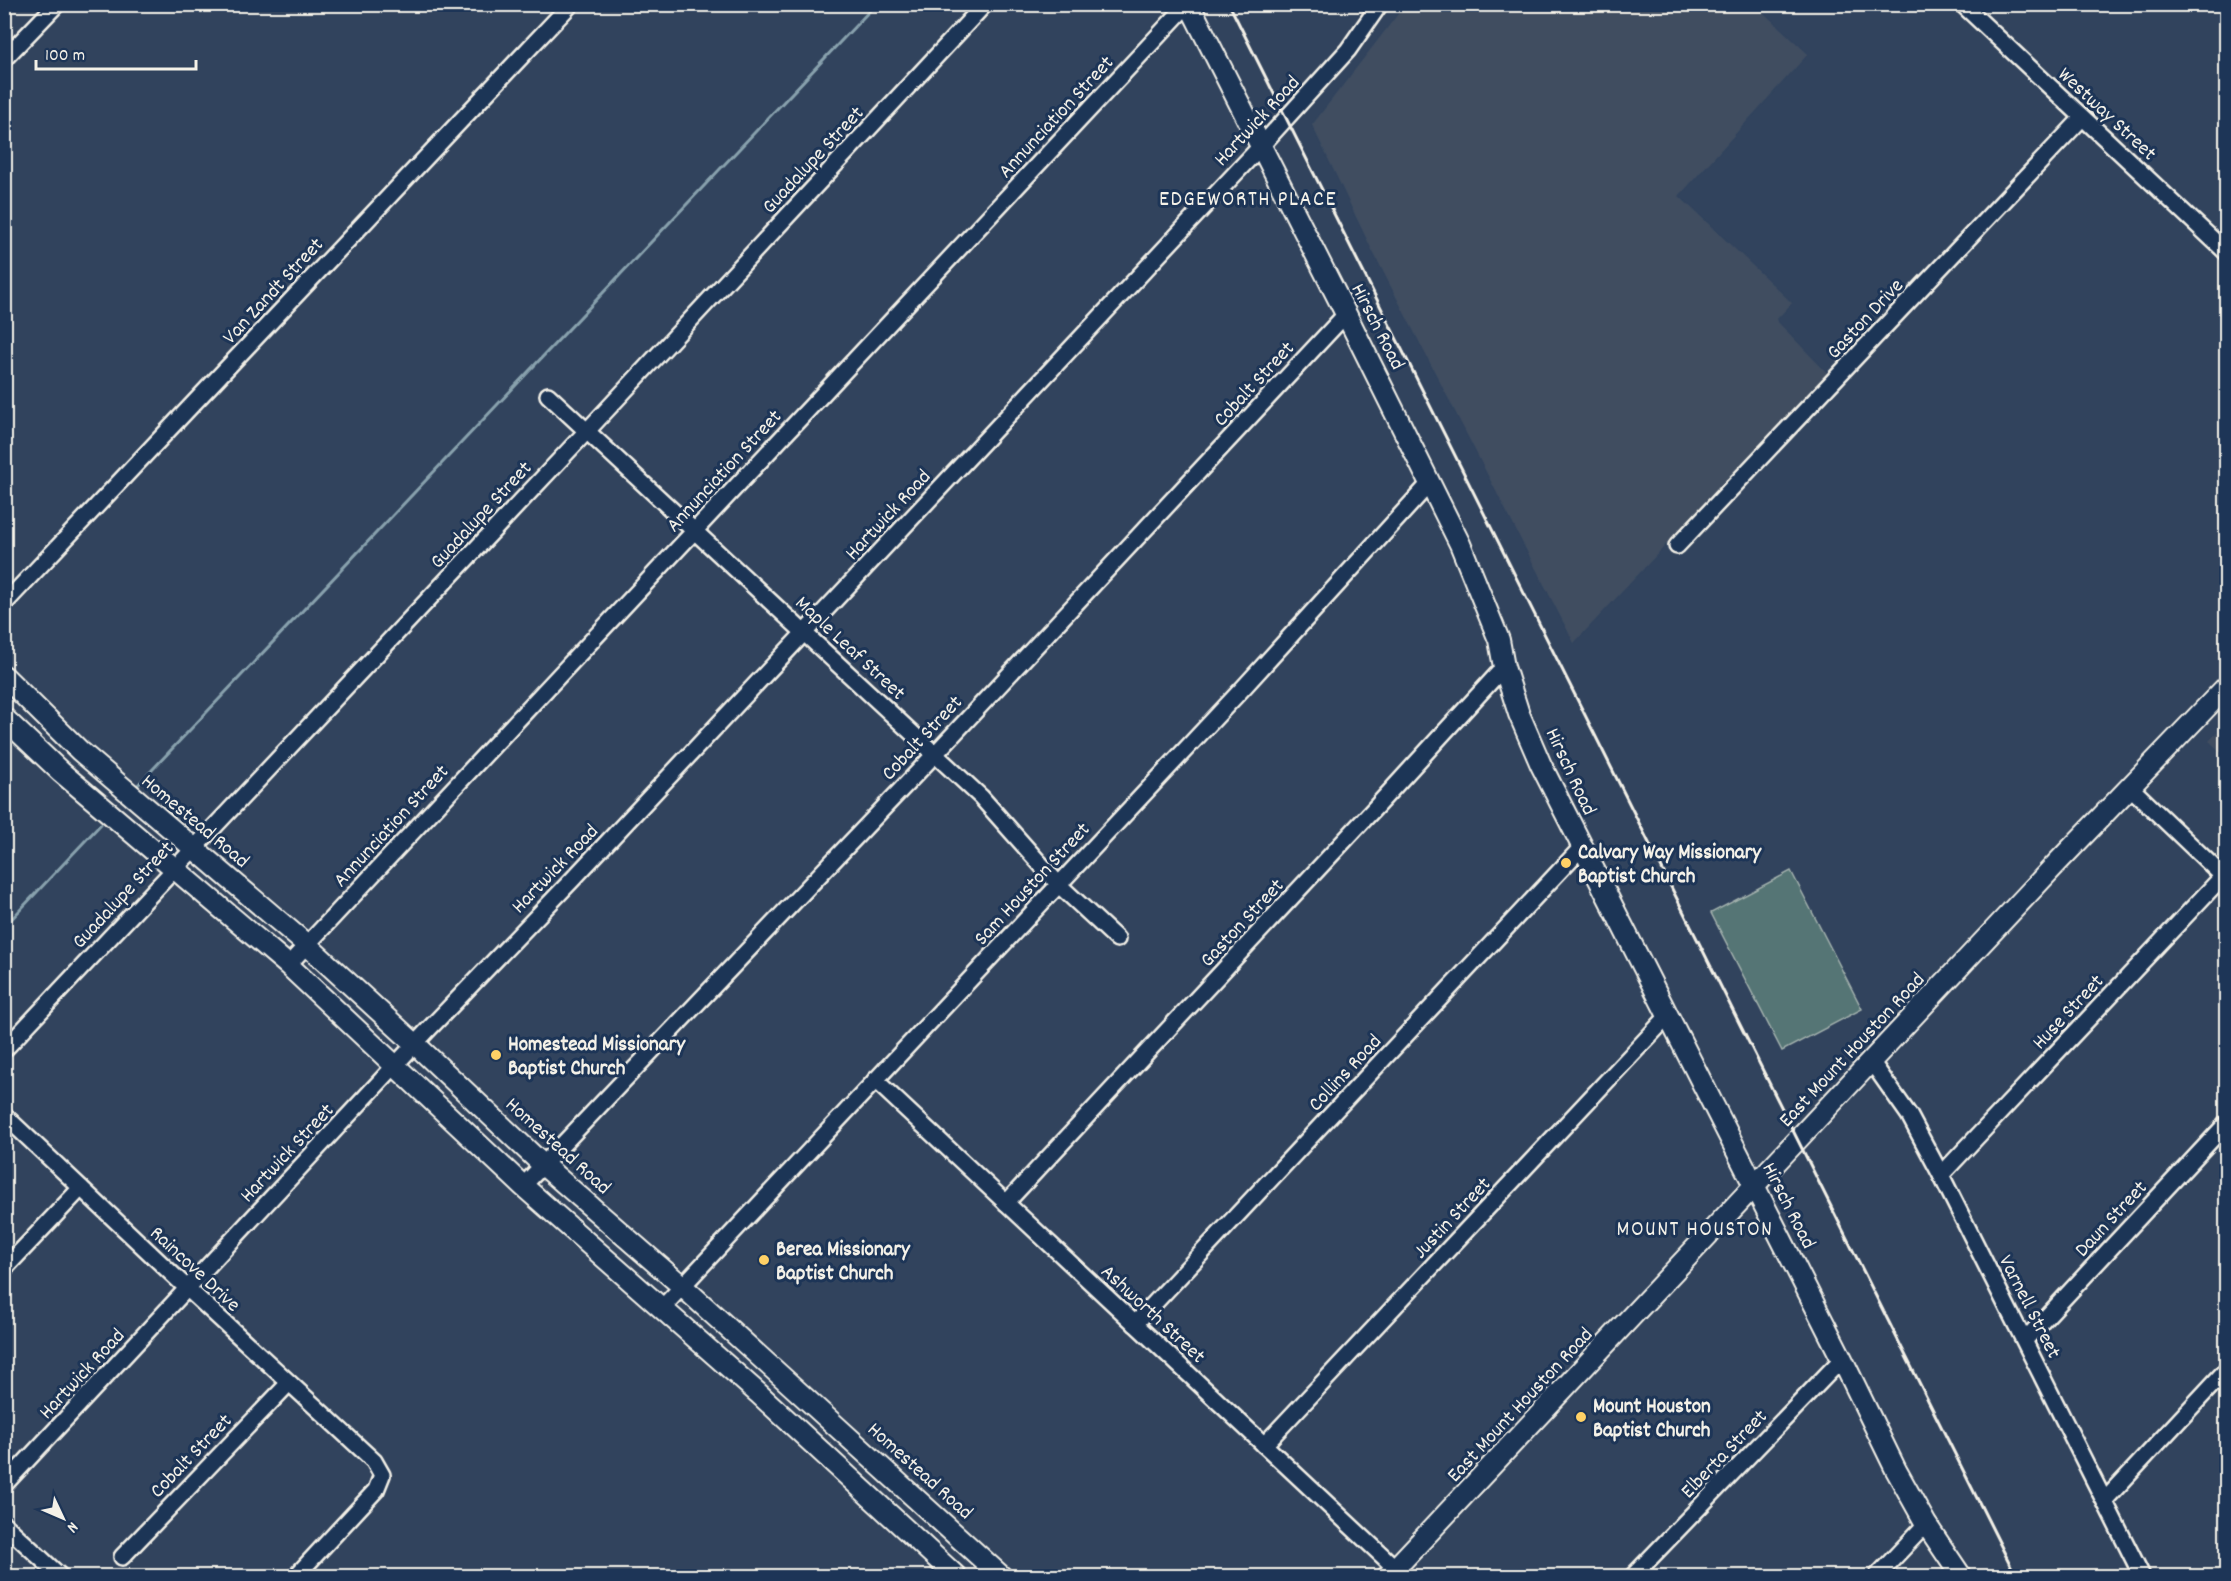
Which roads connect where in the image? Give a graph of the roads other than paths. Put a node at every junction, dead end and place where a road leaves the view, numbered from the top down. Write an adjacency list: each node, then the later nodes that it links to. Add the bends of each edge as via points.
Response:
1 (57, 4): 7 (street)
2 (571, 4): 17 (street, Van Zandt Street)
3 (985, 4): 13 (street, Guadalupe Street)
4 (1189, 4): 9 (main road, Hirsch Road); 15 (street, Annunciation Street)
5 (1380, 4): 9 (street, Hartwick Road, via 1348,50)
6 (1962, 4): 8 (street, Westway Street)
7 (4, 59)
8 (2082, 118): 10 (street, Westway Street); 16 (street, Gaston Drive)
9 (1261, 146): 11 (main road, Hirsch Road); 18 (street, Hartwick Road)
10 (2226, 252)
11 (1346, 314): 14 (main road, Hirsch Road); 24 (street, Cobalt Street)
12 (548, 394): 13 (street, Maple Leaf Street)
13 (587, 431): 15 (street, Maple Leaf Street); 28 (street, Guadalupe Street)
14 (1429, 484): 19 (main road, Hirsch Road, via 1483,598 1499,640); 31 (street, Sam Houston Street)
15 (695, 531): 18 (street, Maple Leaf Street); 33 (street, Annunciation Street)
16 (1677, 546)
17 (4, 604)
18 (804, 632): 24 (street, Maple Leaf Street); 36 (street, Hartwick Road)
19 (1504, 668): 27 (main road, Hirsch Road, via 1519,714); 48 (street, Gaston Street)
20 (4, 676): 23 (main road, Homestead Road)
21 (2226, 687): 26 (main road, East Mount Houston Road)
22 (4, 718): 25 (main road)
23 (80, 751): 25 (main road); 28 (main road, Homestead Road)
24 (935, 754): 31 (street, Maple Leaf Street, via 981,797); 43 (street, Cobalt Street)
25 (61, 772): 29 (main road)
26 (2130, 787): 30 (street); 38 (main road, East Mount Houston Road)
27 (1582, 847): 35 (main road, Hirsch Road); 53 (street, Collins Road)
28 (193, 849): 29 (street, Guadalupe Street); 33 (main road, Homestead Road)
29 (174, 869): 34 (main road); 37 (street, Guadalupe Street)
30 (2225, 878): 44 (street, Huse Street)
31 (1059, 885): 32 (street, Maple Leaf Street); 40 (street, Sam Houston Street)
32 (1117, 939)
33 (307, 945): 34 (street, Annunciation Street); 36 (main road, Homestead Road)
34 (288, 965): 39 (main road)
35 (1668, 1016): 47 (main road, Hirsch Road); 60 (street, Justin Street)
36 (415, 1044): 39 (street, Hartwick Street); 43 (main road, Homestead Road)
37 (4, 1050)
38 (1871, 1061): 44 (street, Varnell Street, via 1909,1115); 47 (main road, East Mount Houston Road)
39 (395, 1066): 45 (main road); 51 (street, Hartwick Street)
40 (875, 1080): 48 (street, Ashworth Street); 50 (street, Sam Houston Street)
41 (4, 1115): 46 (street, Raincove Drive)
42 (2226, 1124): 54 (street, Daun Street)
43 (542, 1164): 45 (street, Cobalt Street); 50 (main road, Homestead Road)
44 (1941, 1175): 54 (street, Varnell Street)
45 (523, 1186): 52 (main road)
46 (81, 1188): 49 (street); 51 (street, Raincove Drive)
47 (1755, 1188): 55 (main road, Hirsch Road); 68 (main road, East Mount Houston Road)
48 (1005, 1203): 53 (street, Ashworth Street)
49 (4, 1269)
50 (682, 1286): 52 (street, Sam Houston Street); 58 (main road, Homestead Road)
51 (188, 1289): 57 (street, Raincove Drive); 61 (street, Hartwick Road)
52 (662, 1308): 59 (main road)
53 (1135, 1324): 60 (street, Ashworth Street)
54 (2025, 1341): 62 (street, Varnell Street)
55 (1842, 1359): 65 (main road, Hirsch Road); 73 (street, Elberta Street)
56 (2226, 1370): 62 (street)
57 (289, 1383): 67 (street, Cobalt Street); 70 (street, Raincove Drive, via 374,1461 382,1475 376,1490)
58 (802, 1395): 59 (main road); 63 (main road, Homestead Road)
59 (786, 1419): 66 (main road)
60 (1264, 1445): 68 (street, Ashworth Street)
61 (4, 1485)
62 (2104, 1500): 76 (street, Varnell Street)
63 (942, 1521): 66 (main road); 72 (main road, Homestead Road)
64 (4, 1524): 69 (street)
65 (1926, 1524): 74 (street); 75 (main road, Hirsch Road)
66 (921, 1544): 71 (main road)
67 (122, 1557)
68 (1396, 1574)
69 (60, 1576)
70 (296, 1576)
71 (956, 1576)
72 (1001, 1576)
73 (1633, 1576)
74 (1877, 1576)
75 (1961, 1576)
76 (2142, 1576)

